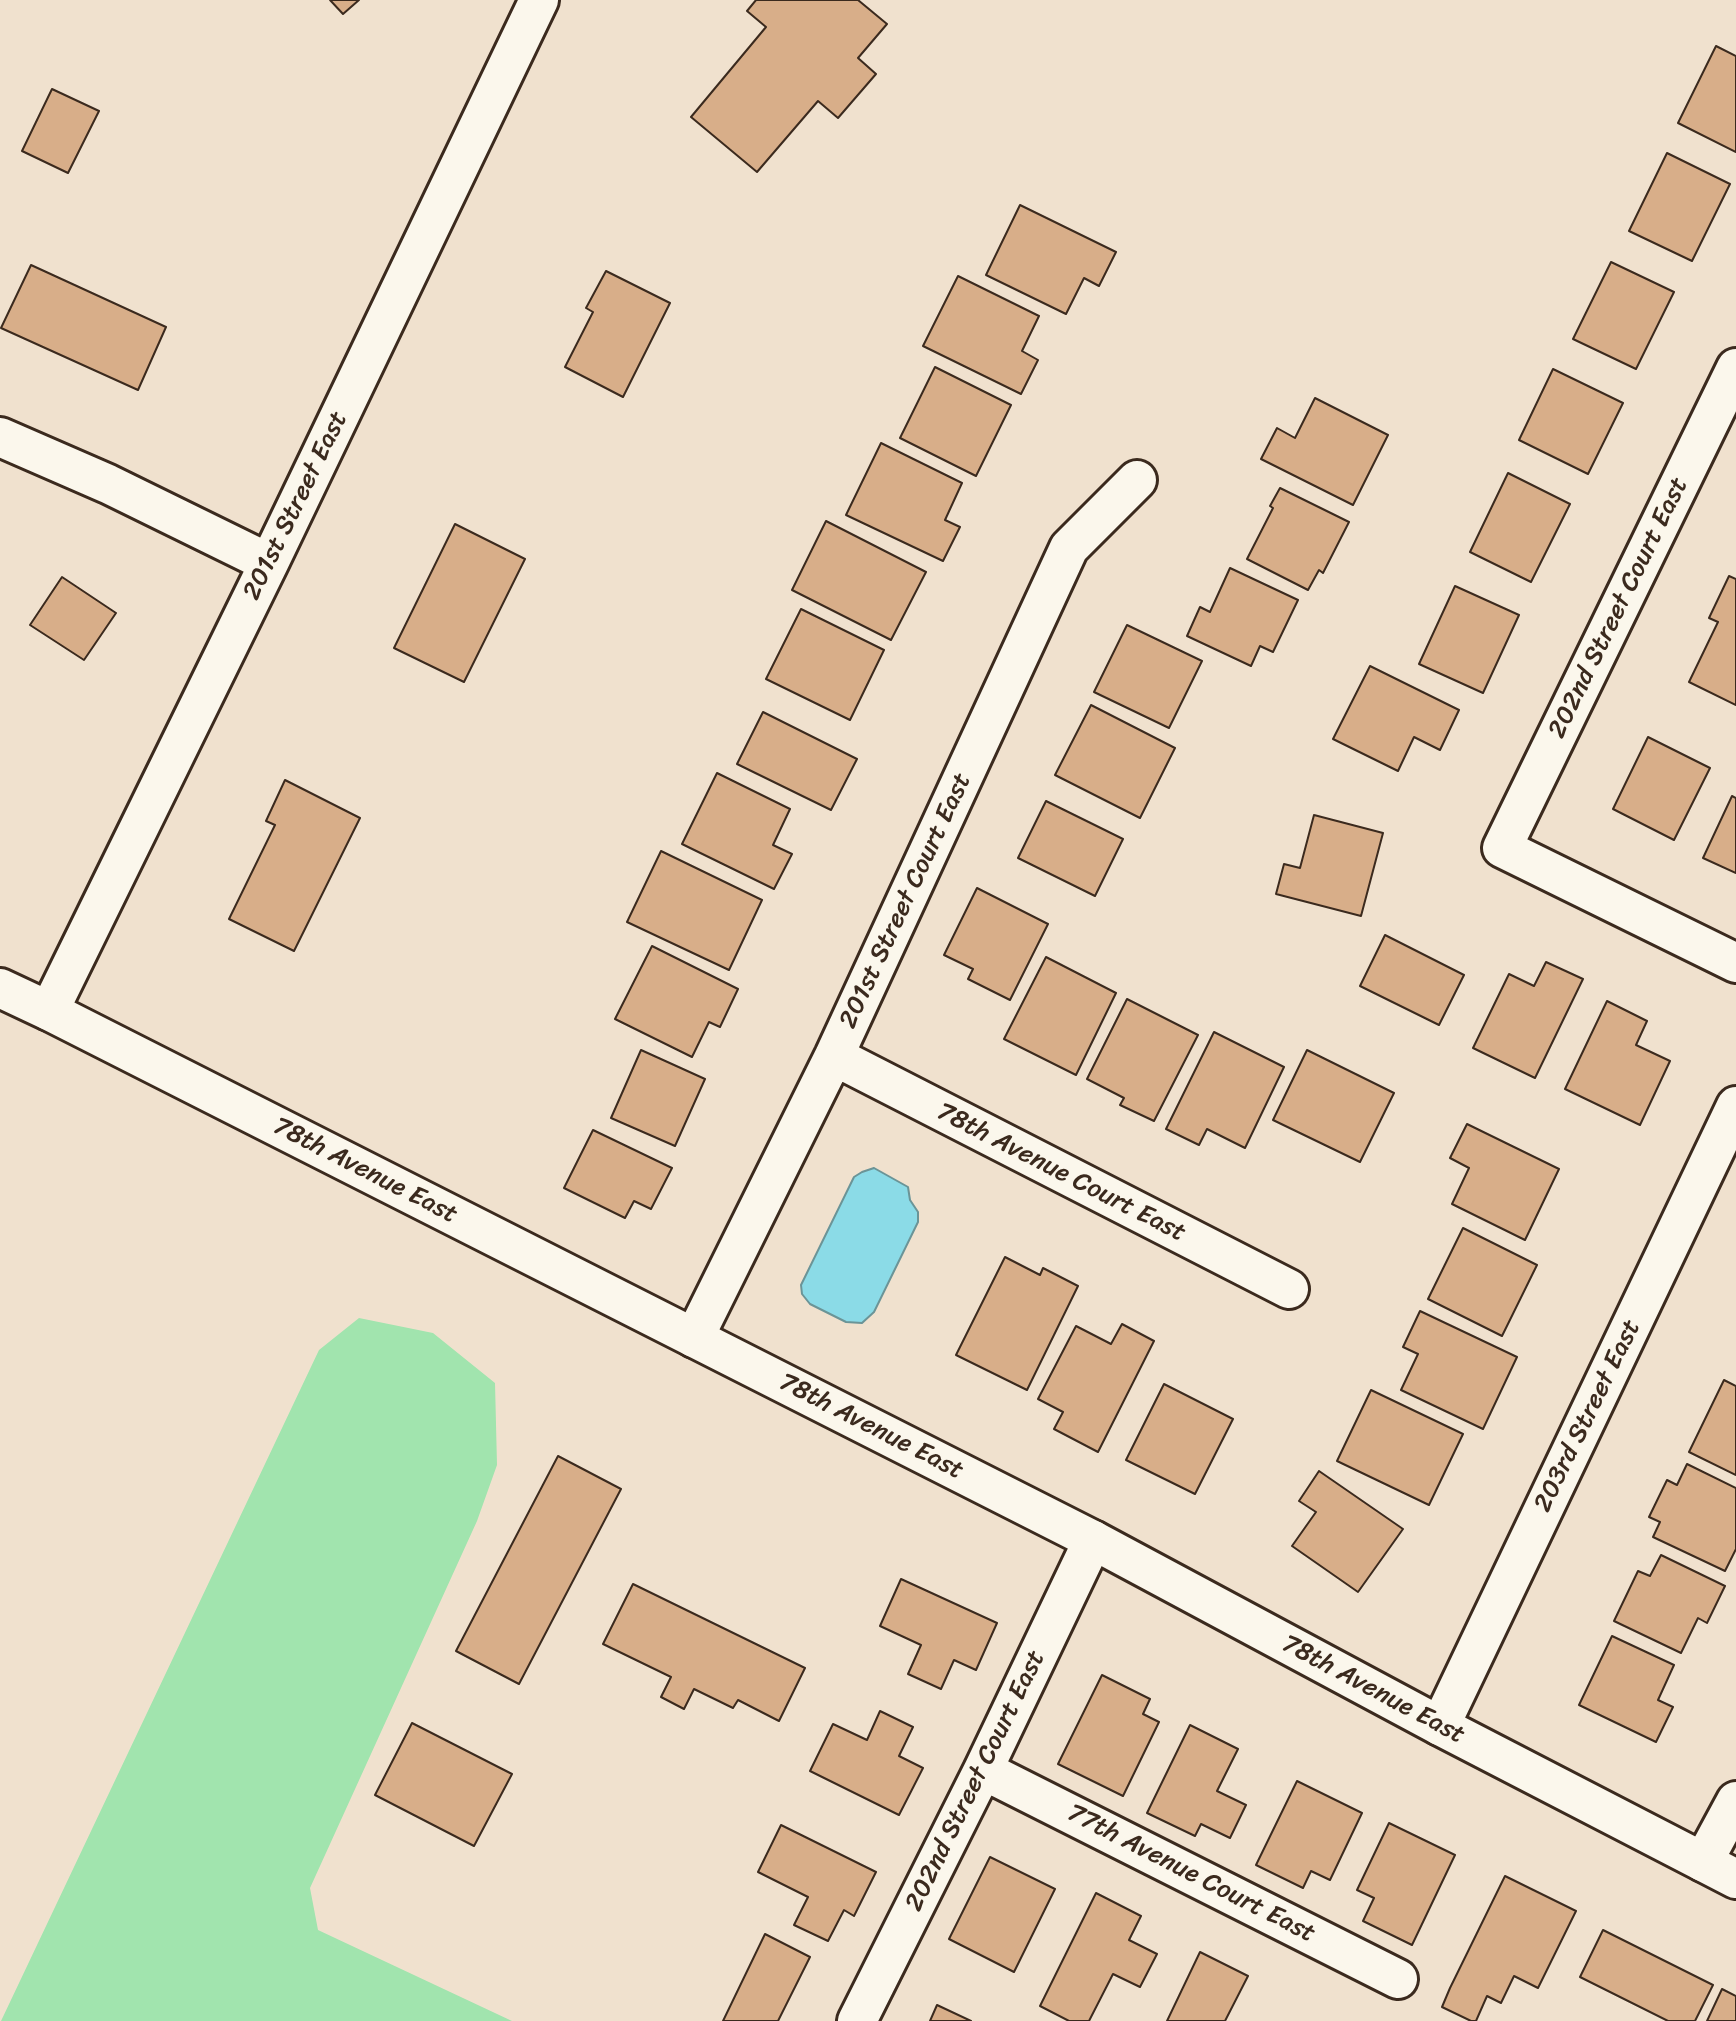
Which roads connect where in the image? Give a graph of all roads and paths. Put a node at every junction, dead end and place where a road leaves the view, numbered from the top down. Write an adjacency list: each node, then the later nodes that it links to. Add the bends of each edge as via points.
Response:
1 (539, 0): 5 (street, 201st Street East)
2 (1736, 368): 6 (street, 202nd Street Court East, via 1502,848)
3 (0, 437): 5 (street, via 108,484)
4 (1137, 480): 9 (street, 201st Street Court East, via 1069,548)
5 (269, 564): 8 (street, 201st Street East)
6 (1736, 963)
7 (0, 988): 8 (street, 78th Avenue East)
8 (49, 1011): 12 (street, 78th Avenue East)
9 (834, 1056): 11 (street, 78th Avenue Court East); 12 (street, 201st Street Court East)
10 (1736, 1106): 14 (street, 203rd Street East)
11 (1289, 1289)
12 (694, 1338): 13 (street, 78th Avenue East)
13 (1093, 1540): 14 (street, 78th Avenue East); 15 (street, 202nd Street Court East)
14 (1440, 1726): 17 (street, 78th Avenue East)
15 (983, 1770): 18 (street, 77th Avenue Court East); 19 (street, 202nd Street Court East)
16 (1736, 1801): 17 (street)
17 (1720, 1871)
18 (1398, 1979)
19 (857, 2021)

